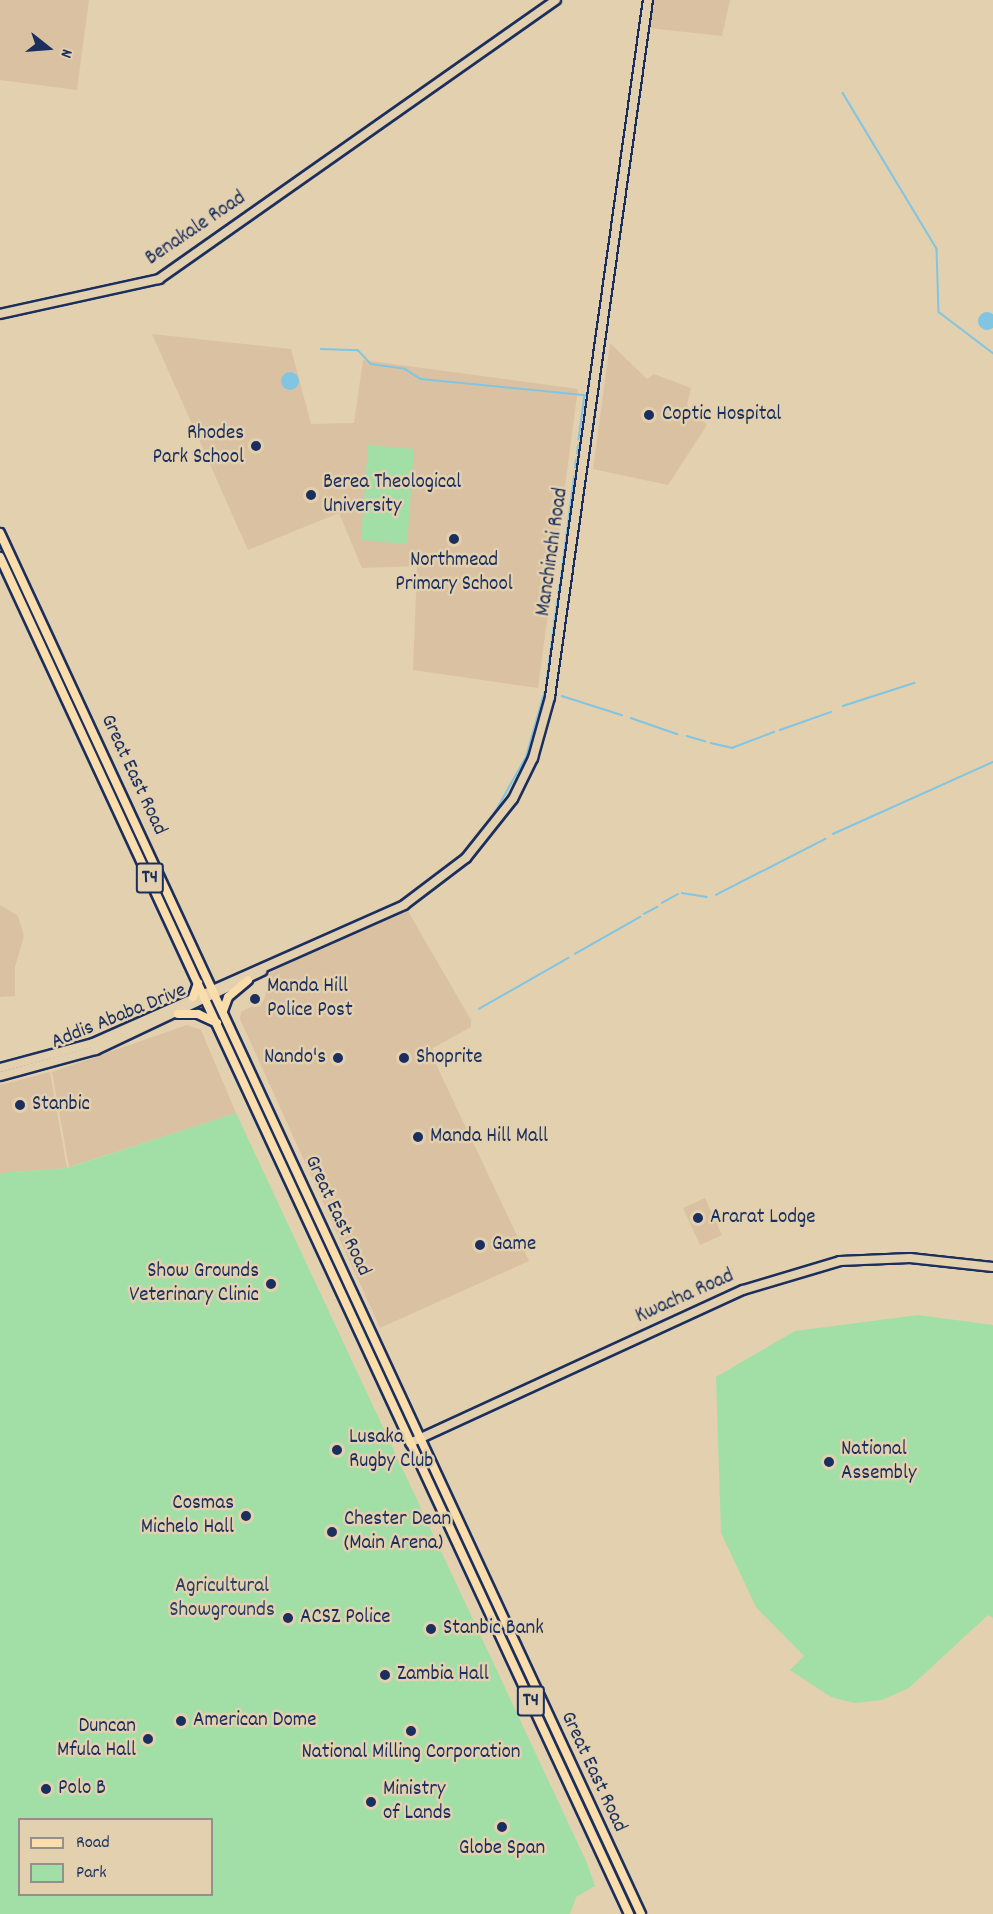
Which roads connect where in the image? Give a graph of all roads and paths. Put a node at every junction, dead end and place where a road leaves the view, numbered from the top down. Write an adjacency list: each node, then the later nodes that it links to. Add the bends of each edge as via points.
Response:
1 (556, 0): 3 (main road, Benakale Road, via 156,280)
2 (648, 0): 6 (main road, Manchinchi Road, via 550,697 533,758 499,820 444,877 383,915)
3 (0, 314)
4 (0, 533): 9 (main road, Great East Road / T4)
5 (0, 557): 8 (main road, Great East Road / T4)
6 (265, 968): 7 (main road, Manchinchi Road); 9 (main road, Manchinchi Road)
7 (248, 980): 9 (main road, Manchinchi Road); 12 (main road, via 228,997)
8 (198, 983): 10 (main road, Great East Road / T4); 11 (main road)
9 (213, 992): 10 (main road, Addis Ababa Drive); 12 (main road, Great East Road / T4)
10 (204, 996): 11 (main road, Addis Ababa Drive); 13 (main road, Addis Ababa Drive); 14 (main road, Great East Road / T4)
11 (192, 997): 15 (main road, Addis Ababa Drive, via 93,1043)
12 (223, 1012): 18 (main road, Great East Road / T4)
13 (178, 1014): 14 (main road, via 198,1014); 16 (main road, Addis Ababa Drive, via 96,1050)
14 (217, 1023): 19 (main road, Great East Road / T4)
15 (0, 1068)
16 (0, 1076)
17 (993, 1267): 18 (main road, Kwacha Road, via 910,1258 840,1261 743,1290)
18 (419, 1438): 19 (main road, Kwacha Road); 21 (main road, Great East Road / T4)
19 (410, 1443): 20 (main road, Great East Road / T4)
20 (629, 1914)
21 (641, 1914)

